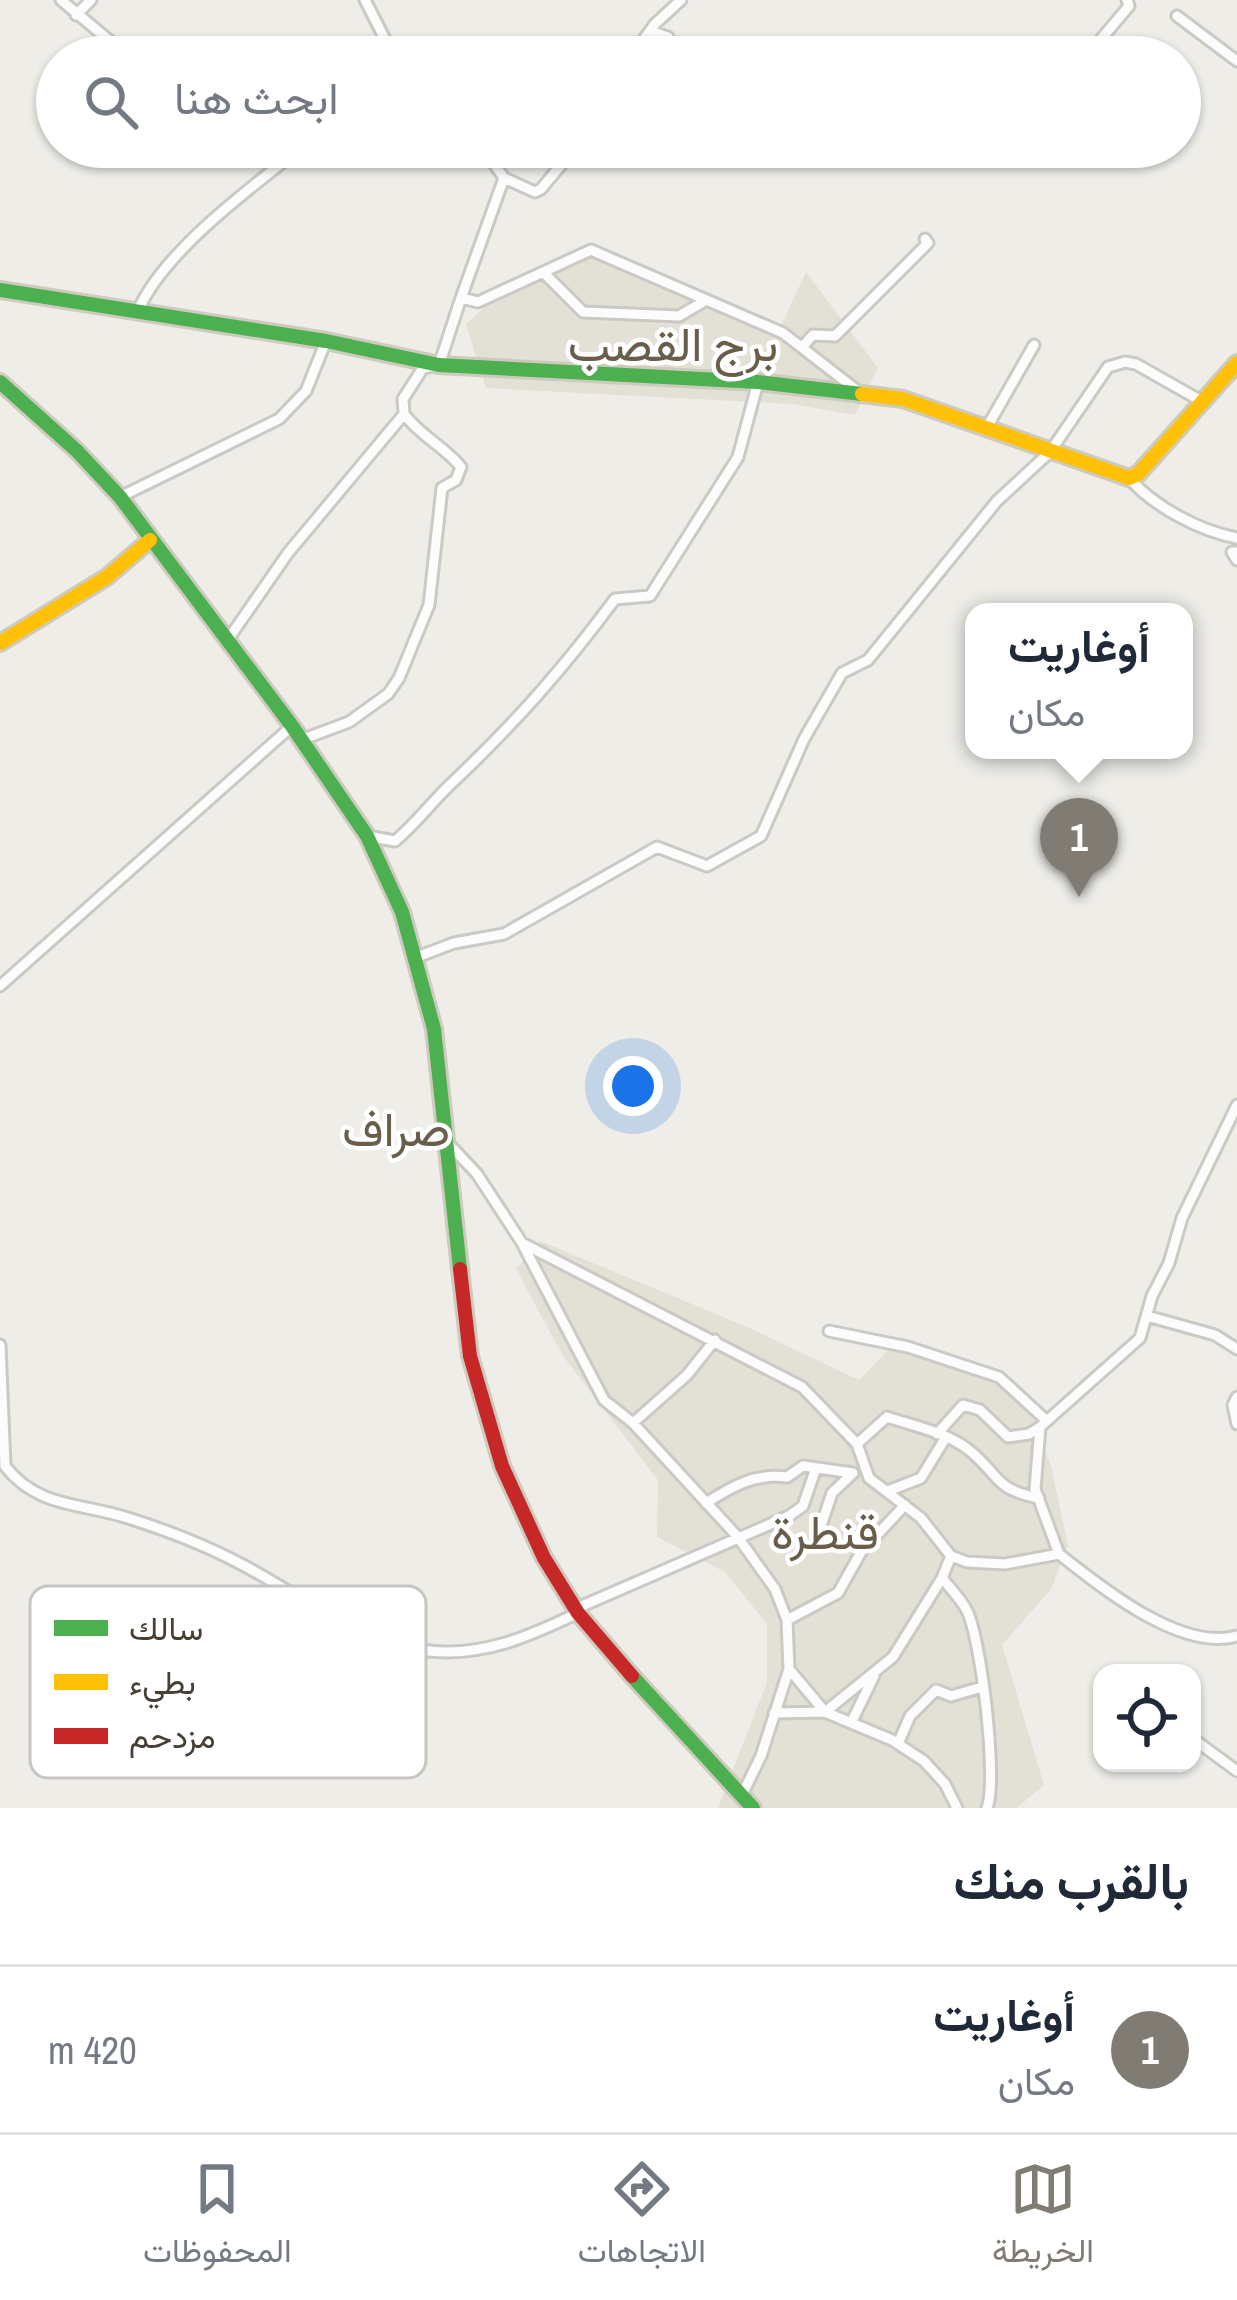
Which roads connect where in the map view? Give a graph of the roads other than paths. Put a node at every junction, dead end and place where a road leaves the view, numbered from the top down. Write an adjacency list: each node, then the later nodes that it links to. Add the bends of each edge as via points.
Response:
1 (61, 0): 6 (street)
2 (92, 0): 6 (street)
3 (364, 0): 10 (street)
4 (680, 0): 8 (street)
5 (1127, 0): 13 (street)
6 (76, 15): 9 (street)
7 (1177, 16): 14 (street)
8 (650, 31): 11 (street); 12 (street)
9 (102, 36)
10 (383, 36)
11 (646, 36)
12 (663, 36)
13 (1104, 36)
14 (1237, 61)
15 (277, 168): 24 (street, via 200,233)
16 (497, 168): 18 (street)
17 (562, 168): 18 (street, via 535,191)
18 (504, 178): 22 (street)
19 (926, 239): 27 (street, via 835,336 814,335)
20 (543, 272): 22 (street, via 478,302); 23 (street, via 591,250); 23 (street, via 583,313 680,316)
21 (0, 290): 24 (main road)
22 (461, 298): 29 (street)
23 (703, 302): 27 (street)
24 (137, 313): 25 (main road)
25 (326, 341): 29 (main road); 38 (street, via 306,392 278,419)
26 (1034, 345): 35 (street)
27 (803, 346): 32 (street)
28 (1237, 364): 33 (main road)
29 (439, 365): 31 (main road); 34 (street, via 423,368 403,399)
30 (0, 382): 38 (main road)
31 (758, 382): 32 (main road); 44 (street, via 738,457 650,596 615,599 525,714 414,825 395,841)
32 (859, 392): 35 (main road)
33 (1203, 402): 36 (street, via 1136,364 1108,367); 37 (main road)
34 (404, 414): 41 (street); 43 (street, via 461,467 442,488 429,605 388,694 350,722)
35 (986, 429): 36 (main road)
36 (1050, 452): 37 (main road); 45 (street, via 997,501 868,660 842,673 761,836 706,866 656,847 504,934)
37 (1129, 478): 39 (street, via 1150,499)
38 (120, 497): 40 (main road)
39 (1237, 538)
40 (150, 539): 41 (main road); 42 (main road, via 107,577)
41 (227, 641): 43 (main road)
42 (0, 643)
43 (297, 733): 44 (main road); 46 (street)
44 (367, 836): 45 (main road)
45 (417, 957): 48 (main road)
46 (0, 986)
47 (1237, 1105): 50 (street)
48 (445, 1140): 49 (street); 73 (main road, via 470,1356 502,1466)
49 (522, 1243): 52 (street); 56 (street, via 604,1400)
50 (1147, 1316): 54 (street); 57 (street, via 1129,1351)
51 (829, 1331): 57 (street, via 999,1377)
52 (715, 1340): 56 (street); 60 (street, via 802,1387)
53 (0, 1345): 72 (street, via 5,1466 15,1479 65,1506 170,1531)
54 (1237, 1349)
55 (1237, 1397): 58 (street)
56 (633, 1423): 65 (street)
57 (1044, 1424): 59 (street, via 1008,1437 964,1405); 64 (street)
58 (1237, 1424)
59 (941, 1435): 60 (street, via 887,1417); 63 (street, via 921,1478); 64 (street, via 967,1448 1002,1486)
60 (857, 1444): 62 (street)
61 (816, 1468): 62 (street); 65 (street, via 802,1466 787,1478 765,1474); 67 (street, via 803,1506)
62 (858, 1471): 63 (street); 68 (street, via 832,1493)
63 (887, 1492): 66 (street)
64 (1039, 1498): 69 (street)
65 (706, 1502): 67 (street)
66 (904, 1505): 70 (street); 74 (street, via 833,1597)
67 (737, 1537): 73 (street); 74 (street)
68 (816, 1541)
69 (1059, 1554): 70 (street, via 1005,1564); 75 (street, via 1126,1607 1215,1642)
70 (951, 1556): 71 (street)
71 (942, 1578): 78 (street, via 905,1642); 79 (street, via 971,1621)
72 (279, 1586)
73 (576, 1611): 76 (street, via 503,1645); 86 (main road)
74 (788, 1620): 77 (street)
75 (1237, 1636)
76 (426, 1649)
77 (789, 1669): 80 (street); 81 (street)
78 (876, 1671): 80 (street); 82 (street)
79 (982, 1687): 83 (street, via 951,1696 936,1690 910,1716); 88 (street, via 993,1777)
80 (825, 1712): 81 (street); 82 (street)
81 (775, 1713): 86 (street)
82 (852, 1720): 83 (street)
83 (898, 1744): 87 (street, via 924,1760)
84 (1201, 1745): 85 (street)
85 (1237, 1771)
86 (747, 1803)
87 (957, 1808)
88 (987, 1808)

